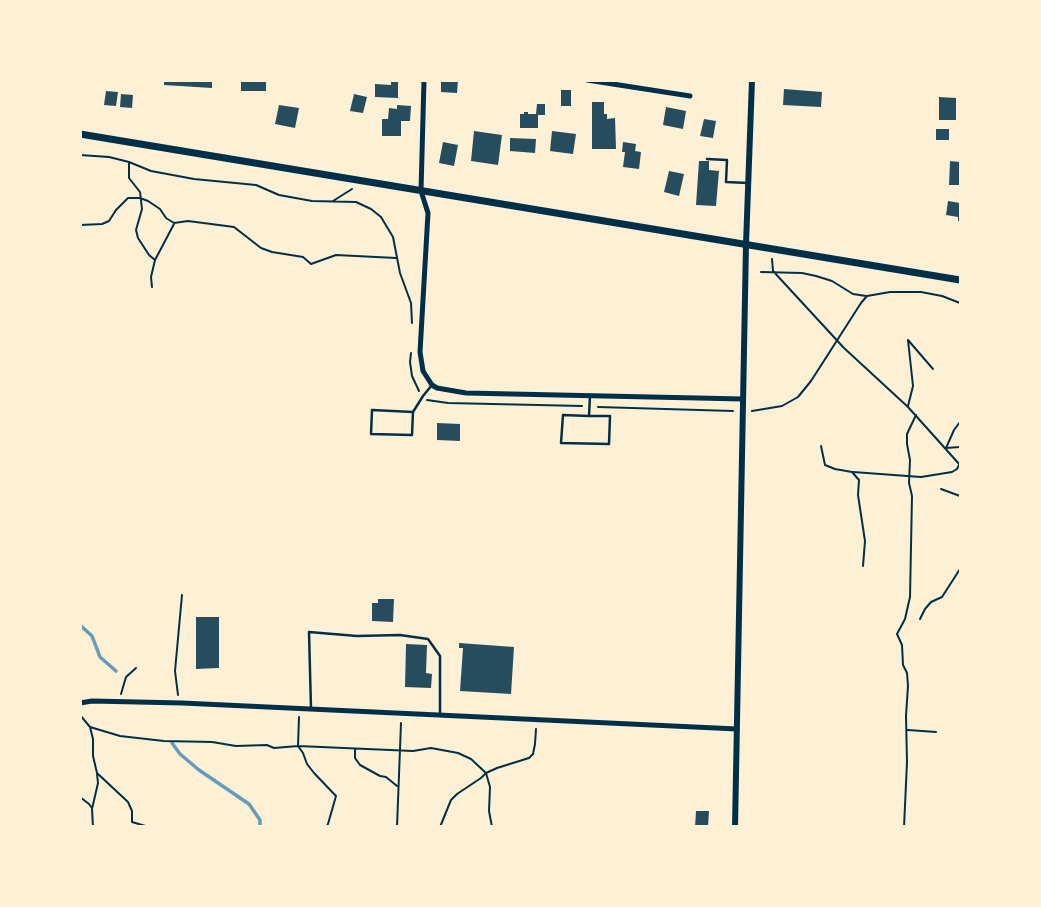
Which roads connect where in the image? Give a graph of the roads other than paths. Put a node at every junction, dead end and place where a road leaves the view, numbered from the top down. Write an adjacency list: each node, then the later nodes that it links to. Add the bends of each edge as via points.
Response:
1 (424, 80): 8 (street)
2 (587, 80): 4 (street)
3 (752, 80): 7 (street)
4 (690, 96)
5 (80, 134): 8 (main road)
6 (707, 159): 7 (lane, via 727,160 726,182)
7 (748, 183): 9 (street)
8 (421, 191): 9 (main road); 11 (street, via 428,213 420,352 423,371)
9 (746, 244): 10 (main road); 13 (street)
10 (961, 280)
11 (434, 386): 12 (street, via 466,393); 14 (lane)
12 (590, 395): 13 (street); 15 (lane)
13 (743, 399): 19 (street)
14 (413, 412): 14 (lane, via 412,435 371,434 372,410)
15 (589, 416): 15 (lane, via 563,415 561,443 609,444 610,416)
16 (80, 703): 17 (street)
17 (311, 709): 18 (street); 18 (lane, via 309,632 400,635 428,639 440,656)
18 (440, 715): 19 (street)
19 (737, 729): 20 (street)
20 (735, 827)

